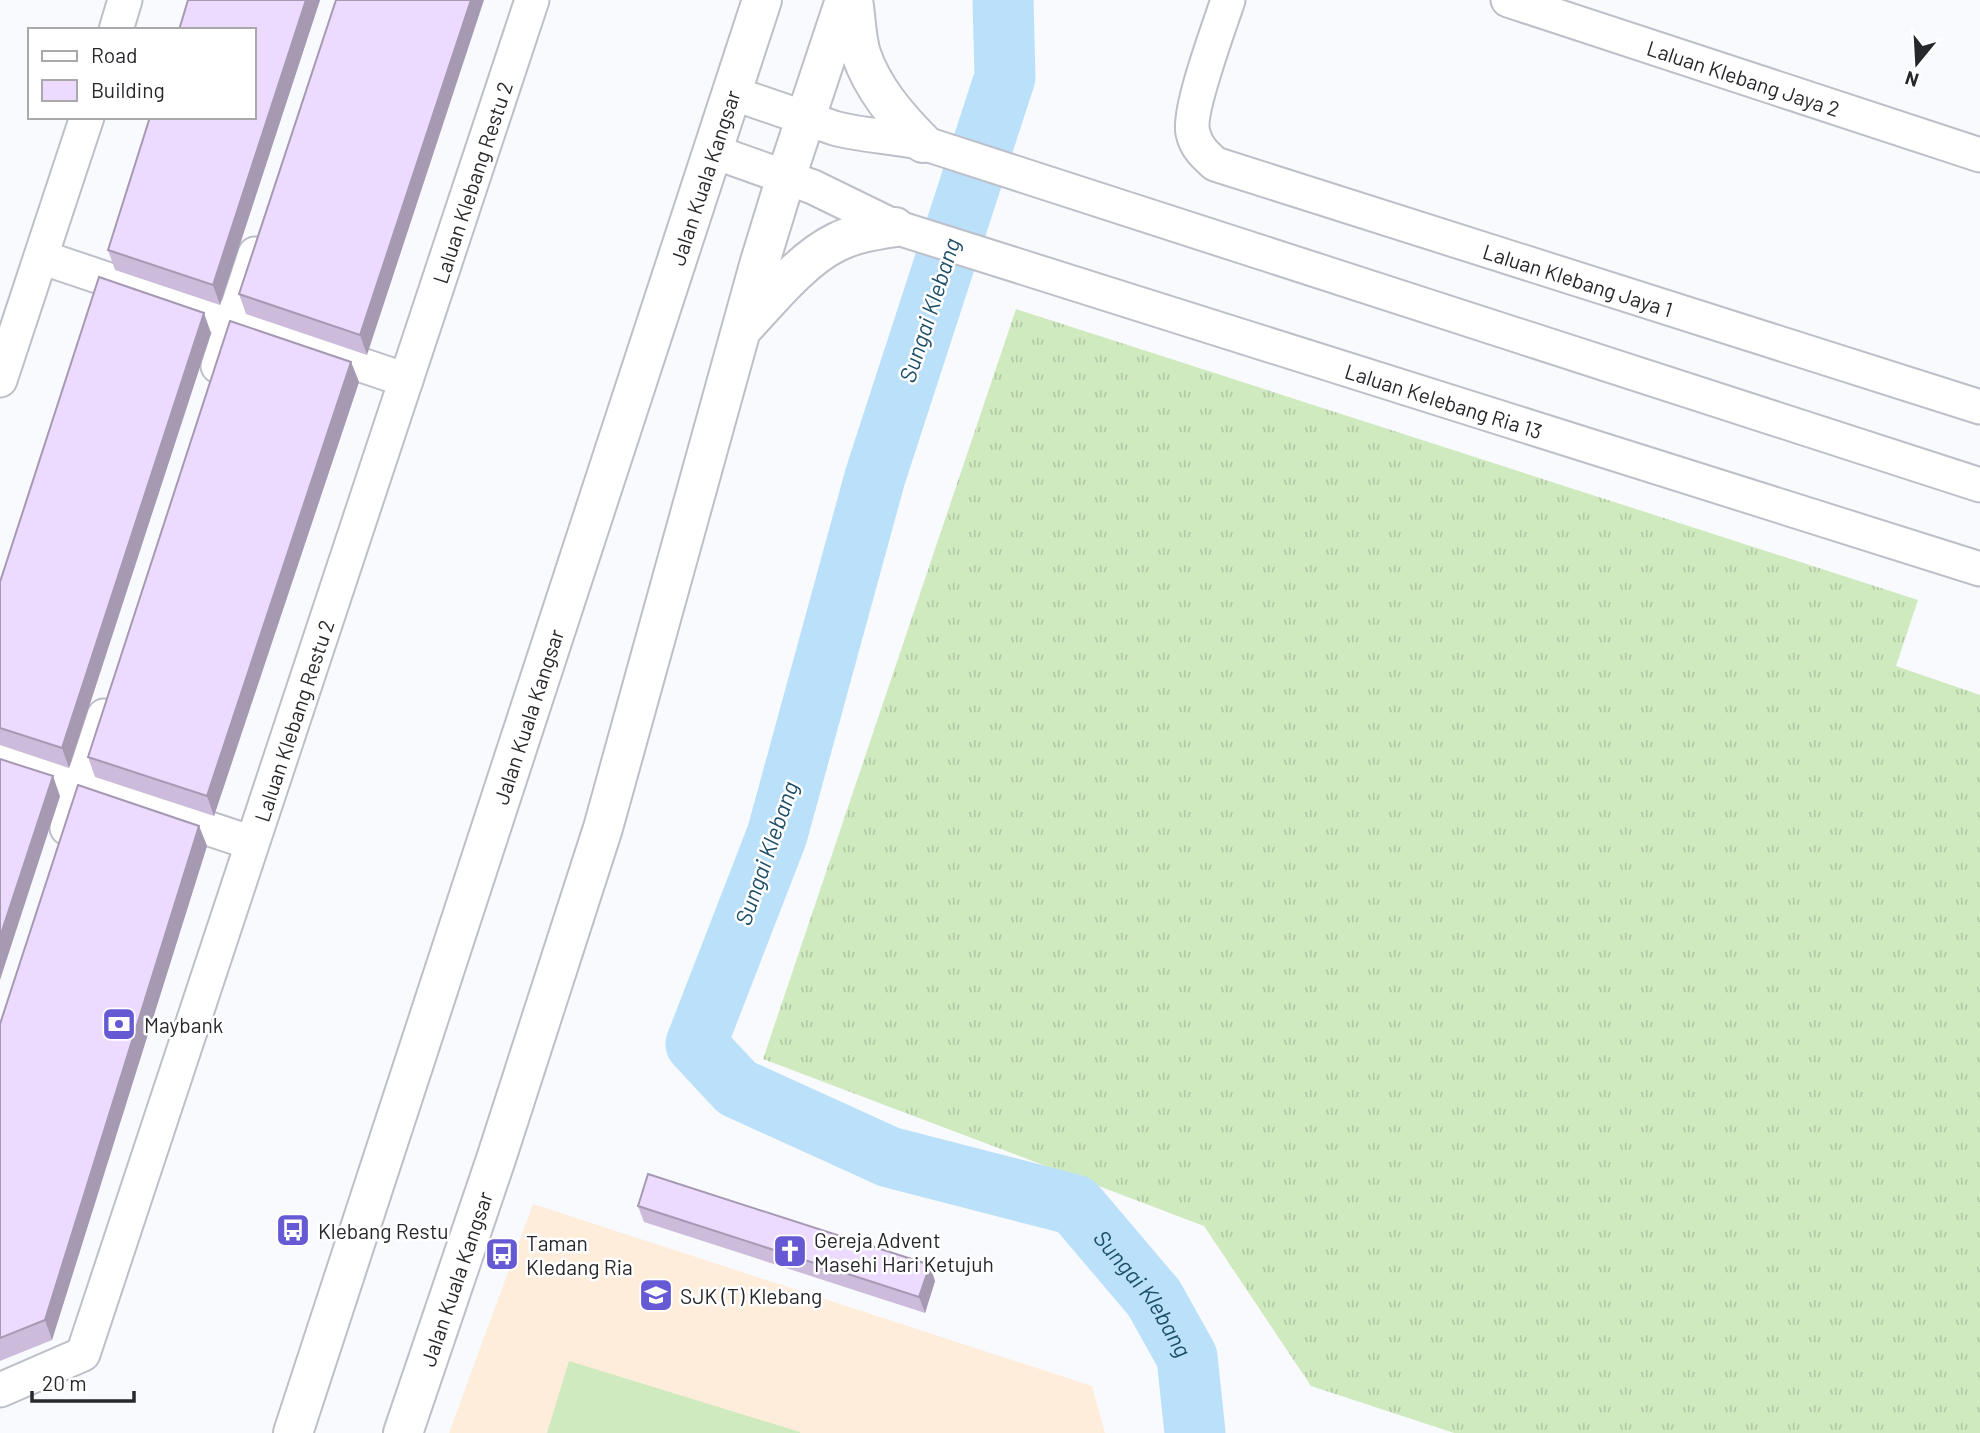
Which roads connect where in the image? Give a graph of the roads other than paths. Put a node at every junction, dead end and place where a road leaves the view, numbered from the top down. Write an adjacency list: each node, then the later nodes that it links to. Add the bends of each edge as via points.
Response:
1 (125, 0): 8 (street)
2 (532, 0): 22 (street, Laluan Klebang Restu 2)
3 (762, 0): 9 (highway, Jalan Kuala Kangsar)
4 (845, 0): 10 (highway, Jalan Kuala Kangsar)
5 (853, 0): 12 (highway, via 861,53 874,83 894,113)
6 (1228, 0): 24 (street, Laluan Klebang Jaya 1, via 1194,107 1192,131 1200,150 1215,164)
7 (1508, 0): 14 (street, Laluan Klebang Jaya 2)
8 (117, 28)
9 (732, 93): 10 (street); 13 (highway, Jalan Kuala Kangsar)
10 (804, 118): 12 (street, via 851,132); 15 (highway, Jalan Kuala Kangsar)
11 (86, 119): 18 (street)
12 (929, 145): 25 (street)
13 (712, 151): 15 (street, Laluan Kelebang Ria 13); 33 (highway, Jalan Kuala Kangsar)
14 (1980, 155)
15 (786, 177): 16 (street, Laluan Kelebang Ria 13); 20 (highway, Jalan Kuala Kangsar)
16 (902, 229): 20 (highway, via 859,233 835,242 810,259); 26 (street, Laluan Kelebang Ria 13)
17 (262, 232): 19 (street)
18 (41, 257): 19 (street); 21 (street)
19 (233, 322): 22 (street); 23 (street)
20 (740, 331): 34 (highway, Jalan Kuala Kangsar, via 603,828)
21 (0, 380)
22 (406, 380): 30 (street, Laluan Klebang Restu 2)
23 (211, 388)
24 (1980, 407)
25 (1980, 485)
26 (1980, 569)
27 (111, 693): 29 (street)
28 (0, 761): 29 (street)
29 (81, 786): 30 (street); 31 (street)
30 (253, 843): 32 (street, Laluan Klebang Restu 2, via 83,1354)
31 (60, 851)
32 (0, 1390)
33 (293, 1433)
34 (403, 1433)

